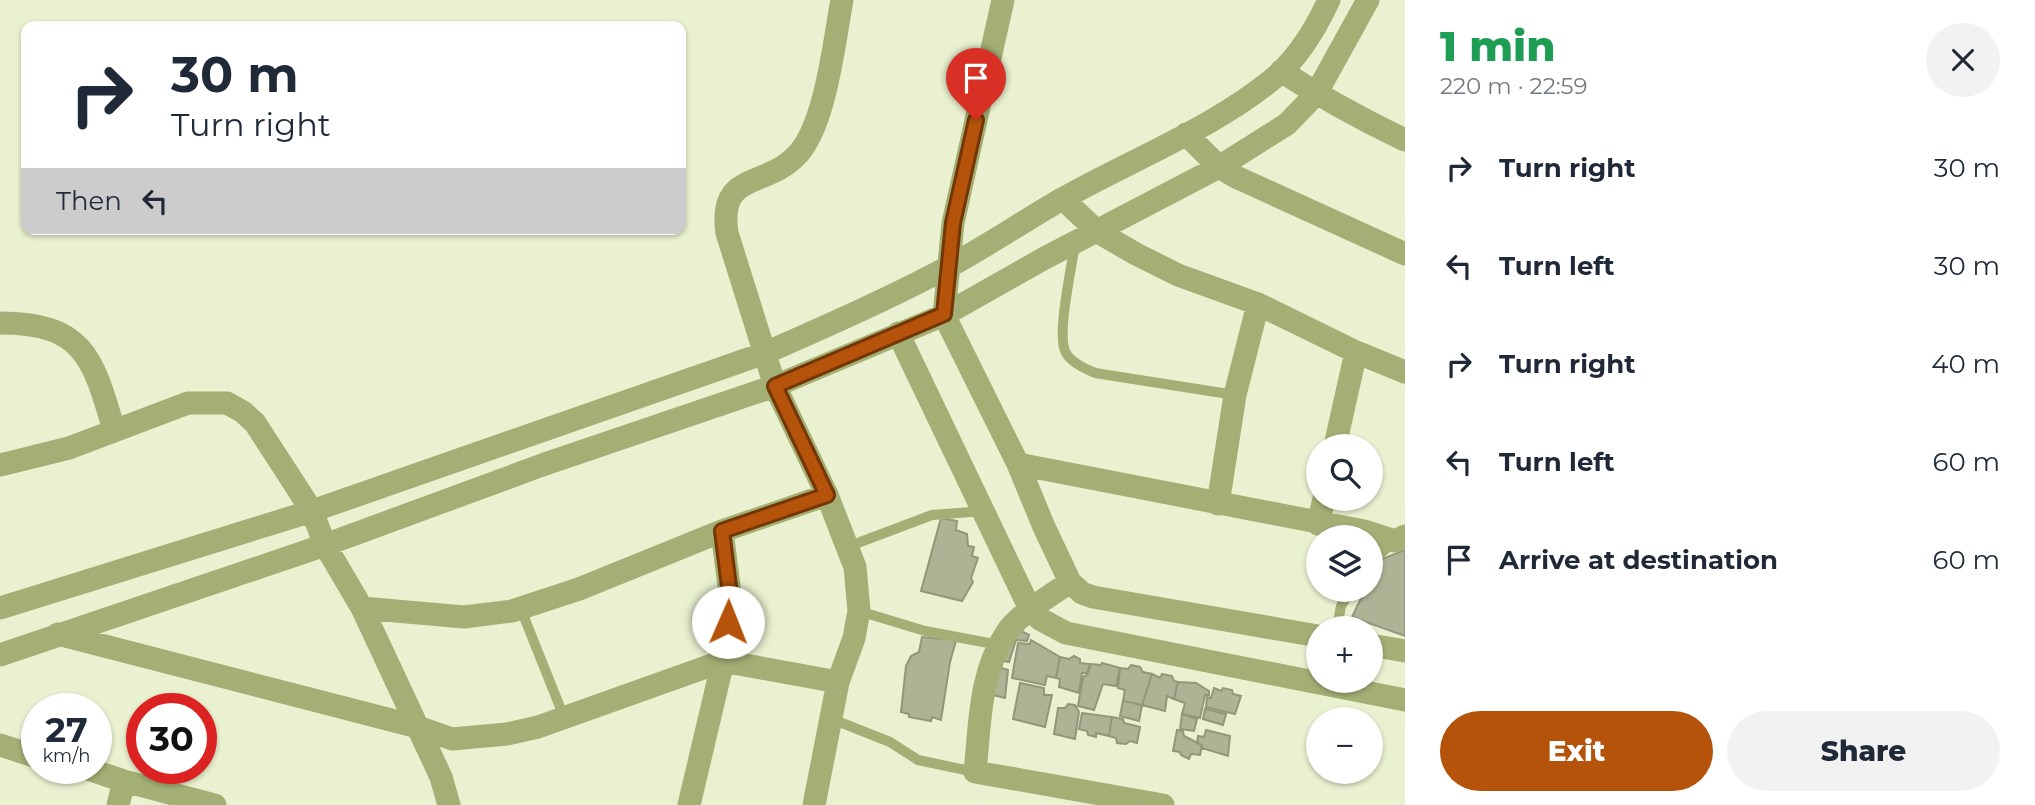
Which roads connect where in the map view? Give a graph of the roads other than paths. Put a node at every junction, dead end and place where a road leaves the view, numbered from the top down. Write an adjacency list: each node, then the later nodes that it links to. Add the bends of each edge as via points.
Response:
1 (842, 0): 20 (street, via 813,129 789,162 742,186 726,203 727,233)
2 (1003, 0): 14 (street)
3 (1329, 0): 5 (street, via 1303,46)
4 (1368, 0): 6 (street)
5 (1281, 71): 6 (street); 7 (street, via 1243,102)
6 (1316, 94): 8 (street); 9 (street, via 1287,124)
7 (1186, 134): 9 (street); 10 (street)
8 (1405, 140)
9 (1219, 167): 11 (street); 13 (street)
10 (1063, 198): 11 (street); 14 (street)
11 (1098, 232): 12 (street); 15 (street, via 1178,275)
12 (1075, 243): 16 (street); 23 (lane, via 1061,332 1065,351 1076,364 1095,373)
13 (1405, 254)
14 (947, 268): 16 (street); 20 (street)
15 (1258, 303): 19 (street); 23 (street)
16 (944, 314): 18 (street); 26 (street)
17 (0, 323): 24 (street, via 52,328 80,346 90,360)
18 (898, 333): 22 (street); 31 (street)
19 (1356, 352): 21 (street); 25 (street)
20 (765, 353): 22 (street); 30 (street)
21 (1405, 372)
22 (775, 386): 28 (street); 36 (street)
23 (1235, 395): 29 (street)
24 (114, 430): 27 (street, via 42,457); 30 (street, via 188,403 227,403 255,423)
25 (1338, 434)
26 (1018, 464): 29 (street); 39 (street)
27 (0, 465)
28 (827, 495): 34 (street); 37 (street)
29 (1218, 504): 33 (street)
30 (312, 511): 36 (street); 41 (street)
31 (984, 511): 37 (lane, via 932,515); 43 (street)
32 (1321, 511): 33 (street)
33 (1318, 524): 35 (street)
34 (722, 531): 40 (street, via 579,589); 51 (street, via 730,594)
35 (1400, 538): 38 (lane)
36 (326, 544): 42 (street); 45 (street)
37 (847, 547): 44 (street, via 855,567)
38 (1383, 552)
39 (1070, 582): 43 (street); 46 (street, via 1093,597)
40 (520, 607): 42 (street, via 464,617); 54 (lane)
41 (0, 608)
42 (362, 608): 56 (street)
43 (1030, 609): 47 (street, via 1008,629); 53 (street, via 1066,633)
44 (859, 611): 47 (lane, via 925,631); 52 (street)
45 (58, 634): 50 (street); 56 (street)
46 (1306, 634)
47 (999, 645): 59 (street, via 984,688)
48 (1383, 647): 49 (street)
49 (1405, 651)
50 (0, 655)
51 (723, 661): 52 (street); 54 (street); 65 (street)
52 (838, 682): 55 (street)
53 (1405, 700)
54 (564, 717): 56 (street, via 538,727 475,738 452,739)
55 (832, 719): 59 (lane, via 890,742 918,760); 66 (street)
56 (418, 727): 64 (street)
57 (0, 745): 58 (street)
58 (21, 752)
59 (975, 772): 67 (street)
60 (112, 777): 61 (street)
61 (124, 781): 62 (street); 63 (street)
62 (118, 805)
63 (215, 805)
64 (449, 805)
65 (690, 805)
66 (814, 805)
67 (1163, 805)

